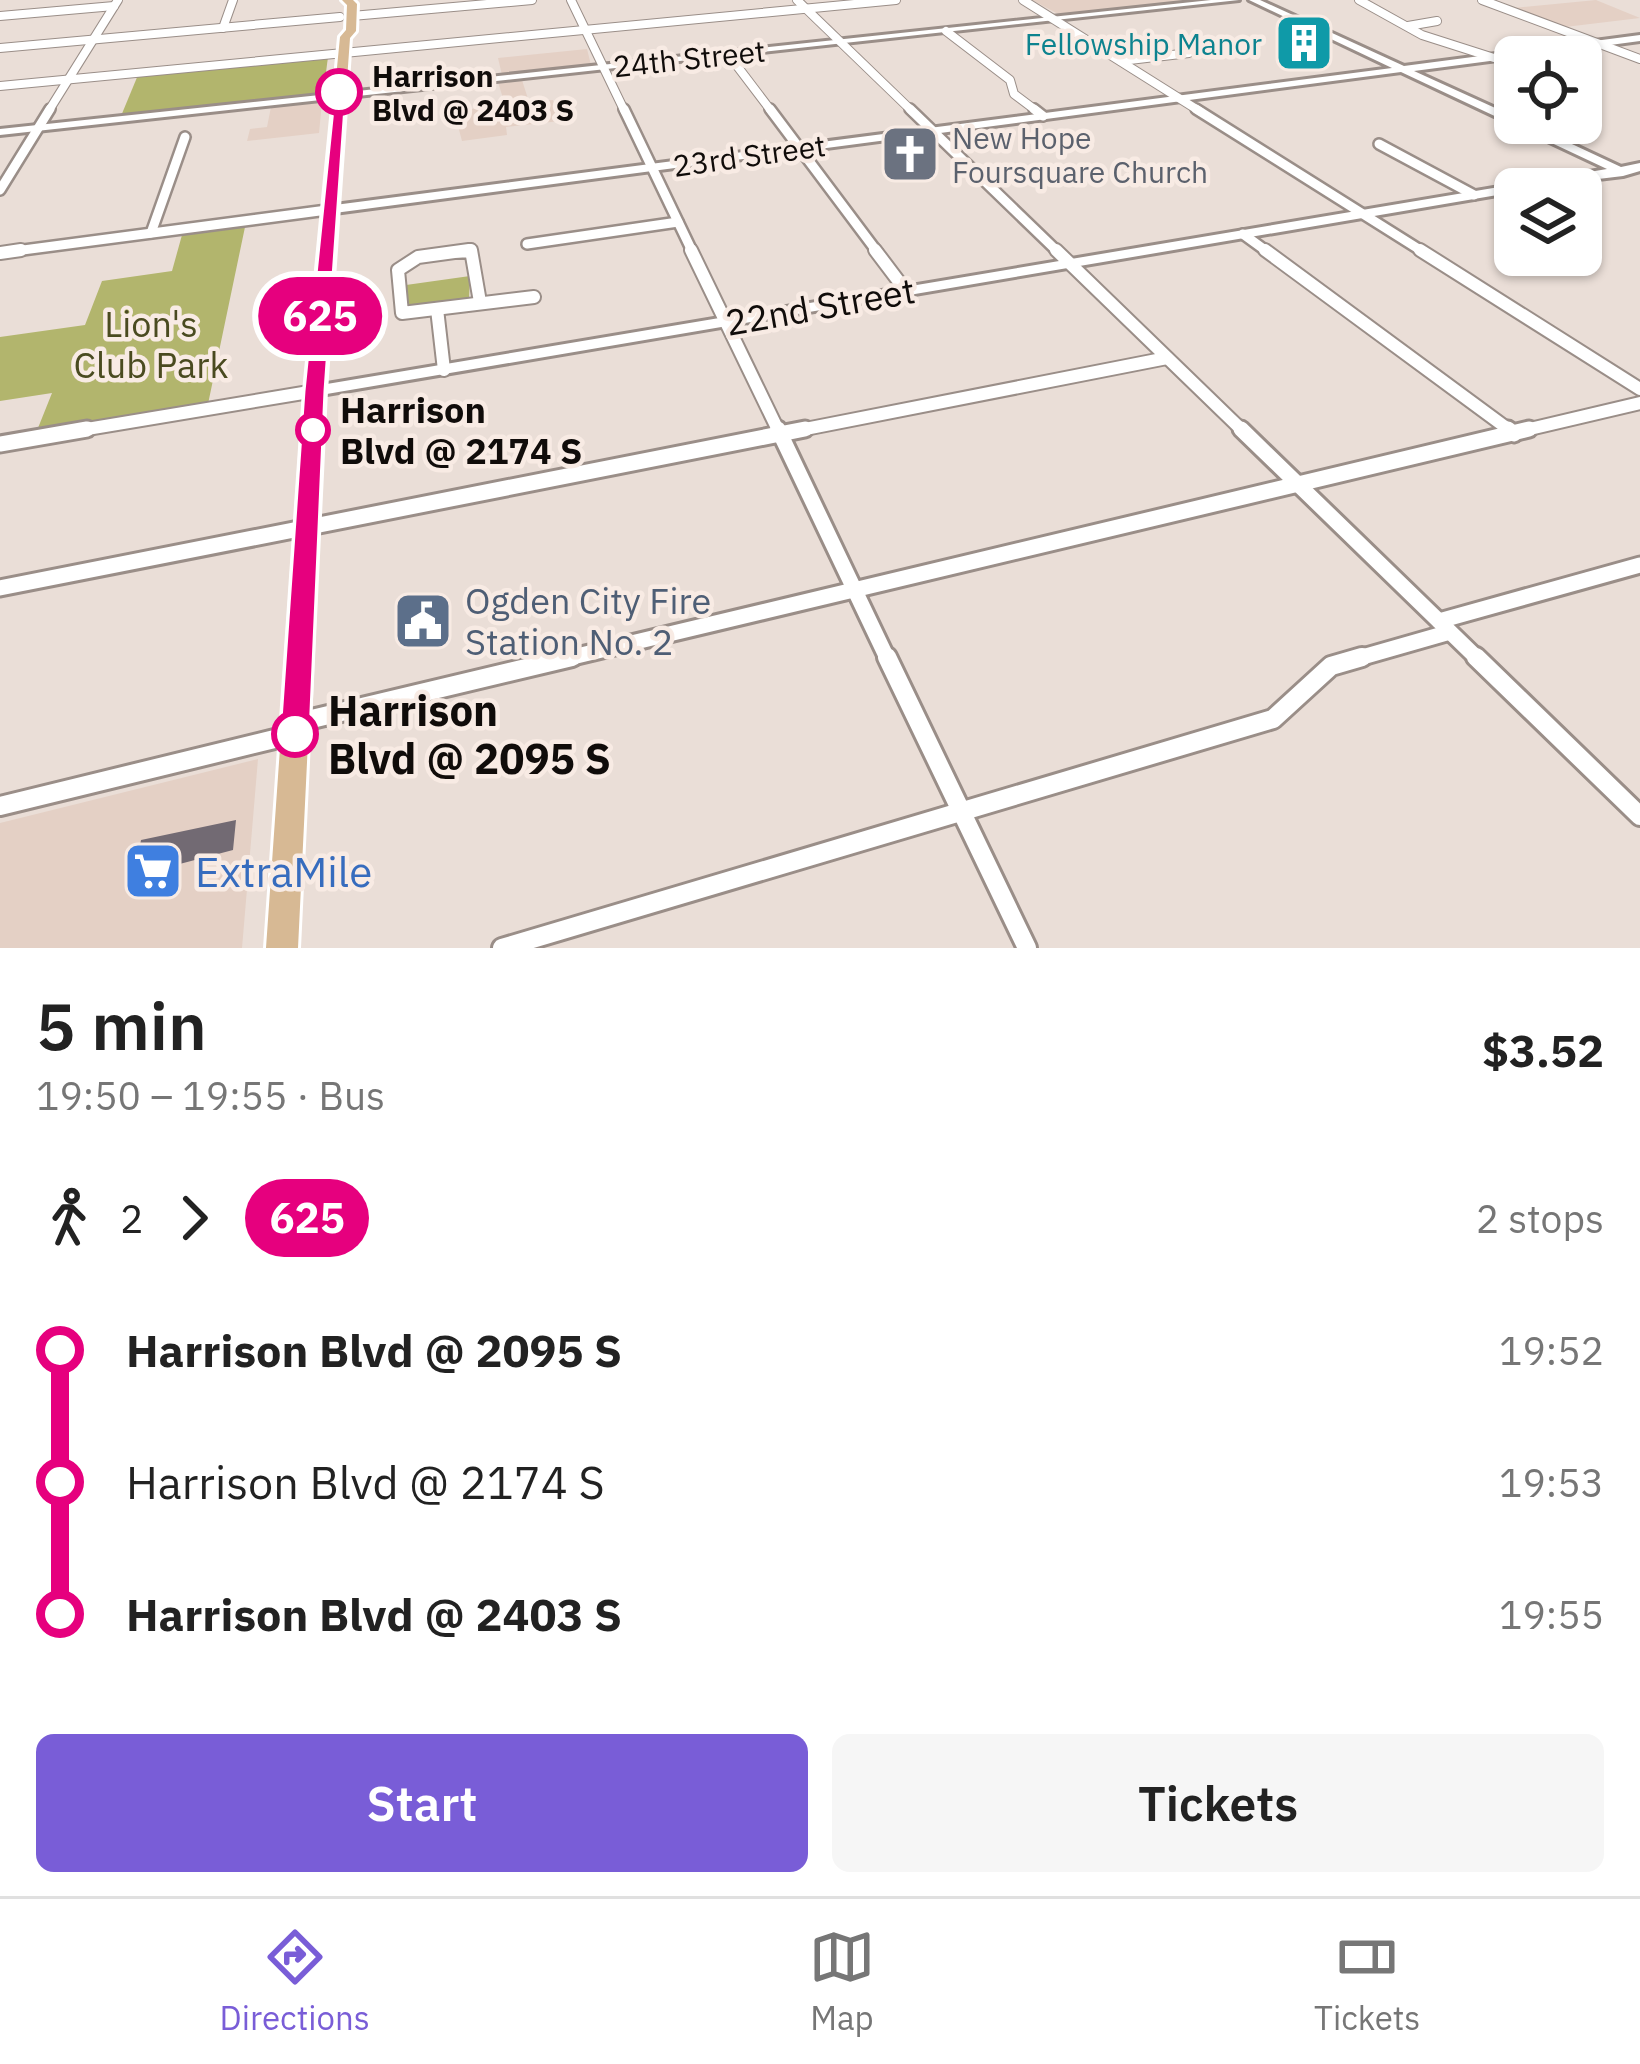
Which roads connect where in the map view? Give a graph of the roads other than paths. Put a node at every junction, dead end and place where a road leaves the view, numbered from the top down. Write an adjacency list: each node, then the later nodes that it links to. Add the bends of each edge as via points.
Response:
1 (66, 0): 15 (street)
2 (233, 0): 20 (street)
3 (532, 0): 13 (street)
4 (571, 0): 21 (street)
5 (896, 0): 14 (street)
6 (1023, 0): 17 (street)
7 (1235, 0): 17 (street, 24th Street)
8 (1253, 0): 37 (street)
9 (1359, 0): 19 (street)
10 (1482, 0): 24 (street)
11 (347, 1): 22 (main road)
12 (116, 3): 15 (street); 26 (street)
13 (459, 3): 22 (street)
14 (801, 4): 21 (street); 27 (street)
15 (58, 11): 16 (street)
16 (0, 16)
17 (1054, 19): 23 (street, 24th Street); 35 (street)
18 (1436, 22): 19 (street)
19 (1403, 27): 33 (street)
20 (223, 28): 22 (street); 26 (street)
21 (586, 29): 22 (street); 36 (street)
22 (345, 31): 38 (street); 40 (main road)
23 (946, 31): 27 (street, 24th Street); 43 (street)
24 (1578, 36)
25 (1640, 38): 28 (street, 23rd Street)
26 (94, 40): 30 (street); 38 (street)
27 (840, 42): 32 (street, 24th Street); 45 (street)
28 (1602, 44)
29 (1602, 45): 34 (street)
30 (0, 48)
31 (1190, 53): 35 (street)
32 (728, 54): 36 (street, 24th Street); 50 (street)
33 (1494, 58): 37 (street, 23rd Street)
34 (1640, 59)
35 (1120, 61): 41 (street)
36 (603, 68): 40 (street, 24th Street); 52 (street)
37 (1403, 69): 41 (street, 23rd Street); 42 (street)
38 (68, 80): 39 (street); 44 (street)
39 (0, 86)
40 (339, 96): 44 (street, 24th Street); 57 (main road)
41 (1180, 99): 43 (street, 23rd Street); 58 (street)
42 (1494, 111)
43 (1043, 116): 45 (street, 23rd Street)
44 (38, 128): 46 (street, 24th Street); 55 (street)
45 (934, 131): 50 (street, 23rd Street); 64 (street)
46 (0, 132)
47 (185, 137): 60 (street)
48 (1379, 143): 56 (street)
49 (1564, 144): 53 (street)
50 (798, 148): 52 (street, 23rd Street); 65 (street)
51 (1640, 167): 53 (street, 22nd Street)
52 (653, 168): 57 (street, 23rd Street); 59 (street)
53 (1621, 171): 54 (street); 56 (street, 22nd Street)
54 (1640, 180)
55 (0, 190)
56 (1474, 195): 58 (street, 22nd Street)
57 (327, 210): 60 (street, 23rd Street); 73 (main road)
58 (1363, 214): 61 (street, 22nd Street); 72 (street)
59 (678, 222): 62 (street); 69 (street)
60 (151, 233): 63 (street, 23rd Street)
61 (1243, 234): 64 (street, 22nd Street); 75 (street)
62 (527, 244)
63 (0, 253)
64 (1071, 264): 65 (street, 22nd Street); 70 (street)
65 (906, 291): 69 (street, 22nd Street)
66 (534, 297): 67 (street)
67 (480, 302): 68 (street); 68 (street, via 471,250 400,266 400,311)
68 (437, 309): 71 (street)
69 (725, 322): 71 (street, 22nd Street); 76 (street)
70 (1166, 358): 76 (street); 78 (street)
71 (444, 370): 73 (street, 22nd Street)
72 (1640, 388)
73 (314, 391): 77 (street, 22nd Street); 79 (main road)
74 (1640, 404): 75 (street)
75 (1514, 434): 78 (street)
76 (780, 435): 79 (street); 82 (street)
77 (0, 444)
78 (1298, 484): 82 (street); 83 (street)
79 (309, 527): 81 (street); 84 (main road)
80 (1640, 565): 83 (street)
81 (0, 588)
82 (855, 590): 84 (street); 86 (street)
83 (1445, 627): 86 (street, via 1331,666 1273,718); 87 (street)
84 (295, 729): 85 (street); 88 (main road)
85 (0, 806)
86 (962, 812): 89 (street); 90 (street)
87 (1640, 816)
88 (282, 948)
89 (502, 948)
90 (1027, 948)

